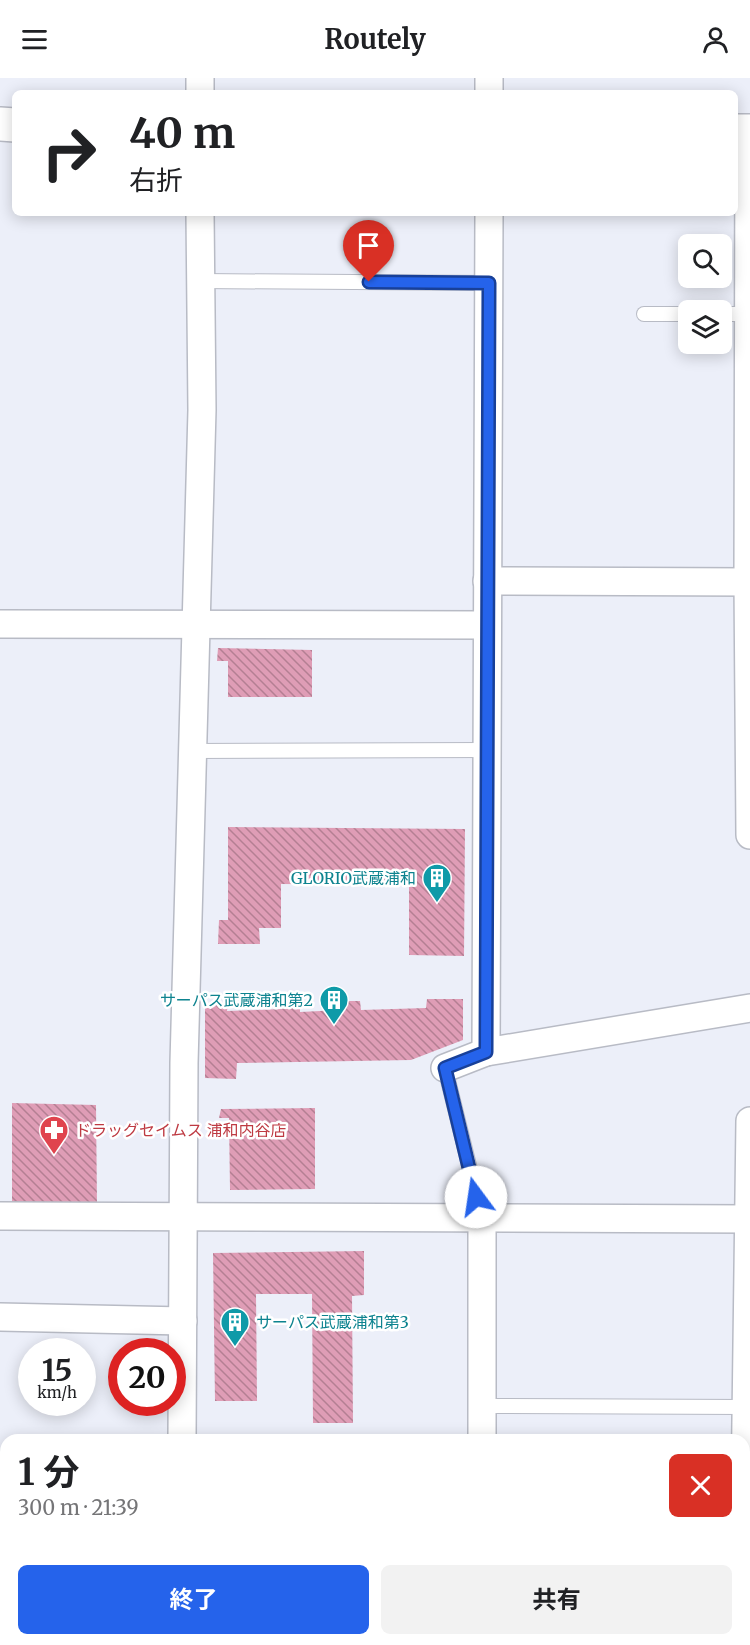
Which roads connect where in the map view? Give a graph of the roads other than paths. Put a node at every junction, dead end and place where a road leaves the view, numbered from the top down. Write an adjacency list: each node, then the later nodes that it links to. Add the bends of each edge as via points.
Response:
1 (745, 131): 9 (street)
2 (200, 216): 4 (street)
3 (489, 216): 5 (street)
4 (201, 281): 5 (lane); 13 (street, via 202,410)
5 (489, 283): 10 (street)
6 (644, 314): 7 (lane)
7 (678, 314)
8 (732, 314): 9 (lane)
9 (749, 314): 11 (street)
10 (487, 581): 11 (street); 14 (street)
11 (749, 582): 17 (street)
12 (0, 624): 13 (street)
13 (195, 624): 14 (street); 16 (street)
14 (487, 625): 15 (street)
15 (487, 750): 16 (lane); 19 (street)
16 (192, 751): 23 (street)
17 (750, 835)
18 (750, 1008): 19 (street)
19 (486, 1052): 20 (street)
20 (445, 1068): 24 (lane)
21 (750, 1121): 25 (street)
22 (0, 1216): 23 (street)
23 (183, 1217): 24 (street); 27 (street)
24 (482, 1218): 25 (street); 28 (street)
25 (749, 1219): 29 (street)
26 (0, 1317): 27 (street)
27 (183, 1320): 30 (street)
28 (482, 1406): 29 (lane); 31 (street)
29 (746, 1407): 32 (street)
30 (182, 1434)
31 (482, 1434)
32 (746, 1434)

